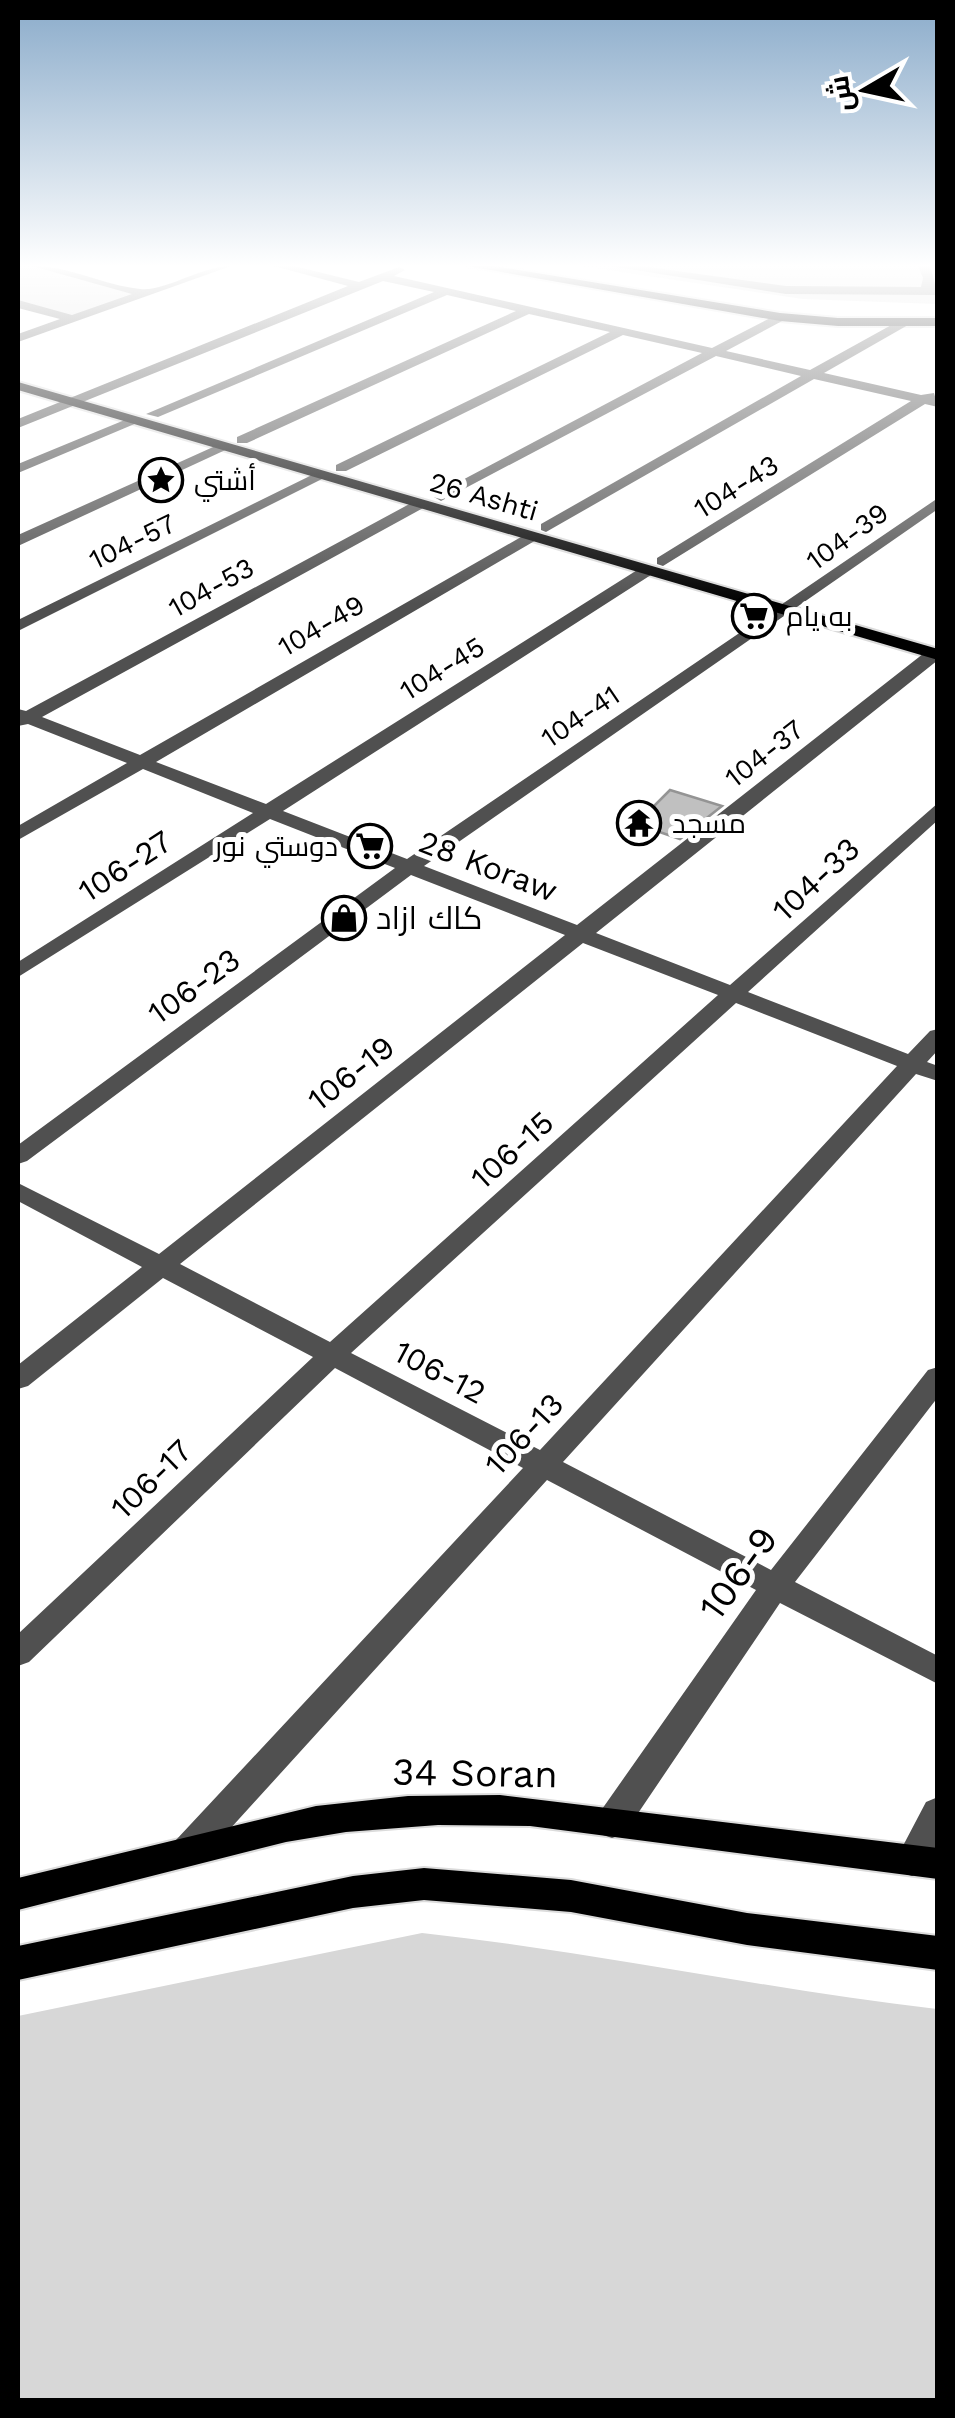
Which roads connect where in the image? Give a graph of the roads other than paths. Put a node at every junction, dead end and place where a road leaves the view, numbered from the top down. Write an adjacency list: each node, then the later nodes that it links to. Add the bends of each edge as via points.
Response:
1 (35, 379): 10 (main road, 26 Ashti)
2 (130, 379): 10 (street)
3 (236, 379): 13 (street)
4 (376, 379): 15 (street)
5 (524, 379): 16 (street)
6 (668, 379): 19 (street)
7 (804, 379): 22 (street, 104-49)
8 (836, 379): 11 (street)
9 (18, 386): 12 (main road, 26 Ashti)
10 (90, 395): 12 (street); 13 (main road, 26 Ashti)
11 (933, 398): 24 (street, 104-43)
12 (74, 402): 13 (main road, 26 Ashti); 14 (street)
13 (145, 417): 15 (main road, 26 Ashti); 17 (street)
14 (18, 424)
15 (235, 443): 16 (main road, 26 Ashti); 18 (main road, 26 Ashti); 23 (street)
16 (341, 468): 19 (main road, 26 Ashti)
17 (18, 469)
18 (323, 474): 21 (main road, 26 Ashti); 26 (street, 104-57)
19 (441, 497): 22 (main road, 26 Ashti)
20 (938, 502): 25 (street, 104-39)
21 (420, 504): 22 (main road, 26 Ashti); 28 (street, 104-53)
22 (539, 532): 24 (main road, 26 Ashti); 29 (street, 104-49)
23 (18, 540)
24 (656, 566): 25 (main road, 26 Ashti); 31 (street, 104-45)
25 (792, 605): 27 (main road, 26 Ashti); 33 (street, 104-41)
26 (18, 626)
27 (936, 650): 34 (street, 104-37)
28 (21, 718): 29 (street, 28 Koraw)
29 (137, 761): 31 (street, 28 Koraw); 32 (street, 104-49)
30 (938, 809): 36 (street, 104-33)
31 (265, 812): 33 (street, 28 Koraw); 35 (street, 106-27)
32 (18, 834)
33 (408, 868): 34 (street, 28 Koraw); 39 (street, 106-23)
34 (582, 933): 36 (street, 28 Koraw); 41 (street, 106-19)
35 (18, 971)
36 (735, 994): 38 (street, 28 Koraw); 42 (street, 106-15)
37 (938, 1036): 38 (street, 106-13)
38 (925, 1069): 45 (street, 106-13)
39 (18, 1156)
40 (18, 1191): 41 (street, 106-12)
41 (159, 1265): 42 (street, 106-12); 44 (street, 106-19)
42 (332, 1355): 45 (street, 106-12); 47 (street, 106-17)
43 (938, 1377): 46 (street, 106-9)
44 (18, 1379)
45 (542, 1465): 46 (street, 106-12); 51 (street, 106-13)
46 (776, 1586): 48 (street, 106-12); 50 (street, 106-9)
47 (18, 1653)
48 (938, 1671)
49 (938, 1812): 52 (street)
50 (612, 1822): 51 (main road, 34 Soran, via 530,1811 391,1811 287,1826); 52 (main road, 34 Soran)
51 (188, 1851): 53 (main road, 34 Soran)
52 (925, 1863)
53 (18, 1894)
54 (938, 1953): 55 (main road, via 747,1929 570,1896 424,1884 298,1902)
55 (18, 1963)

